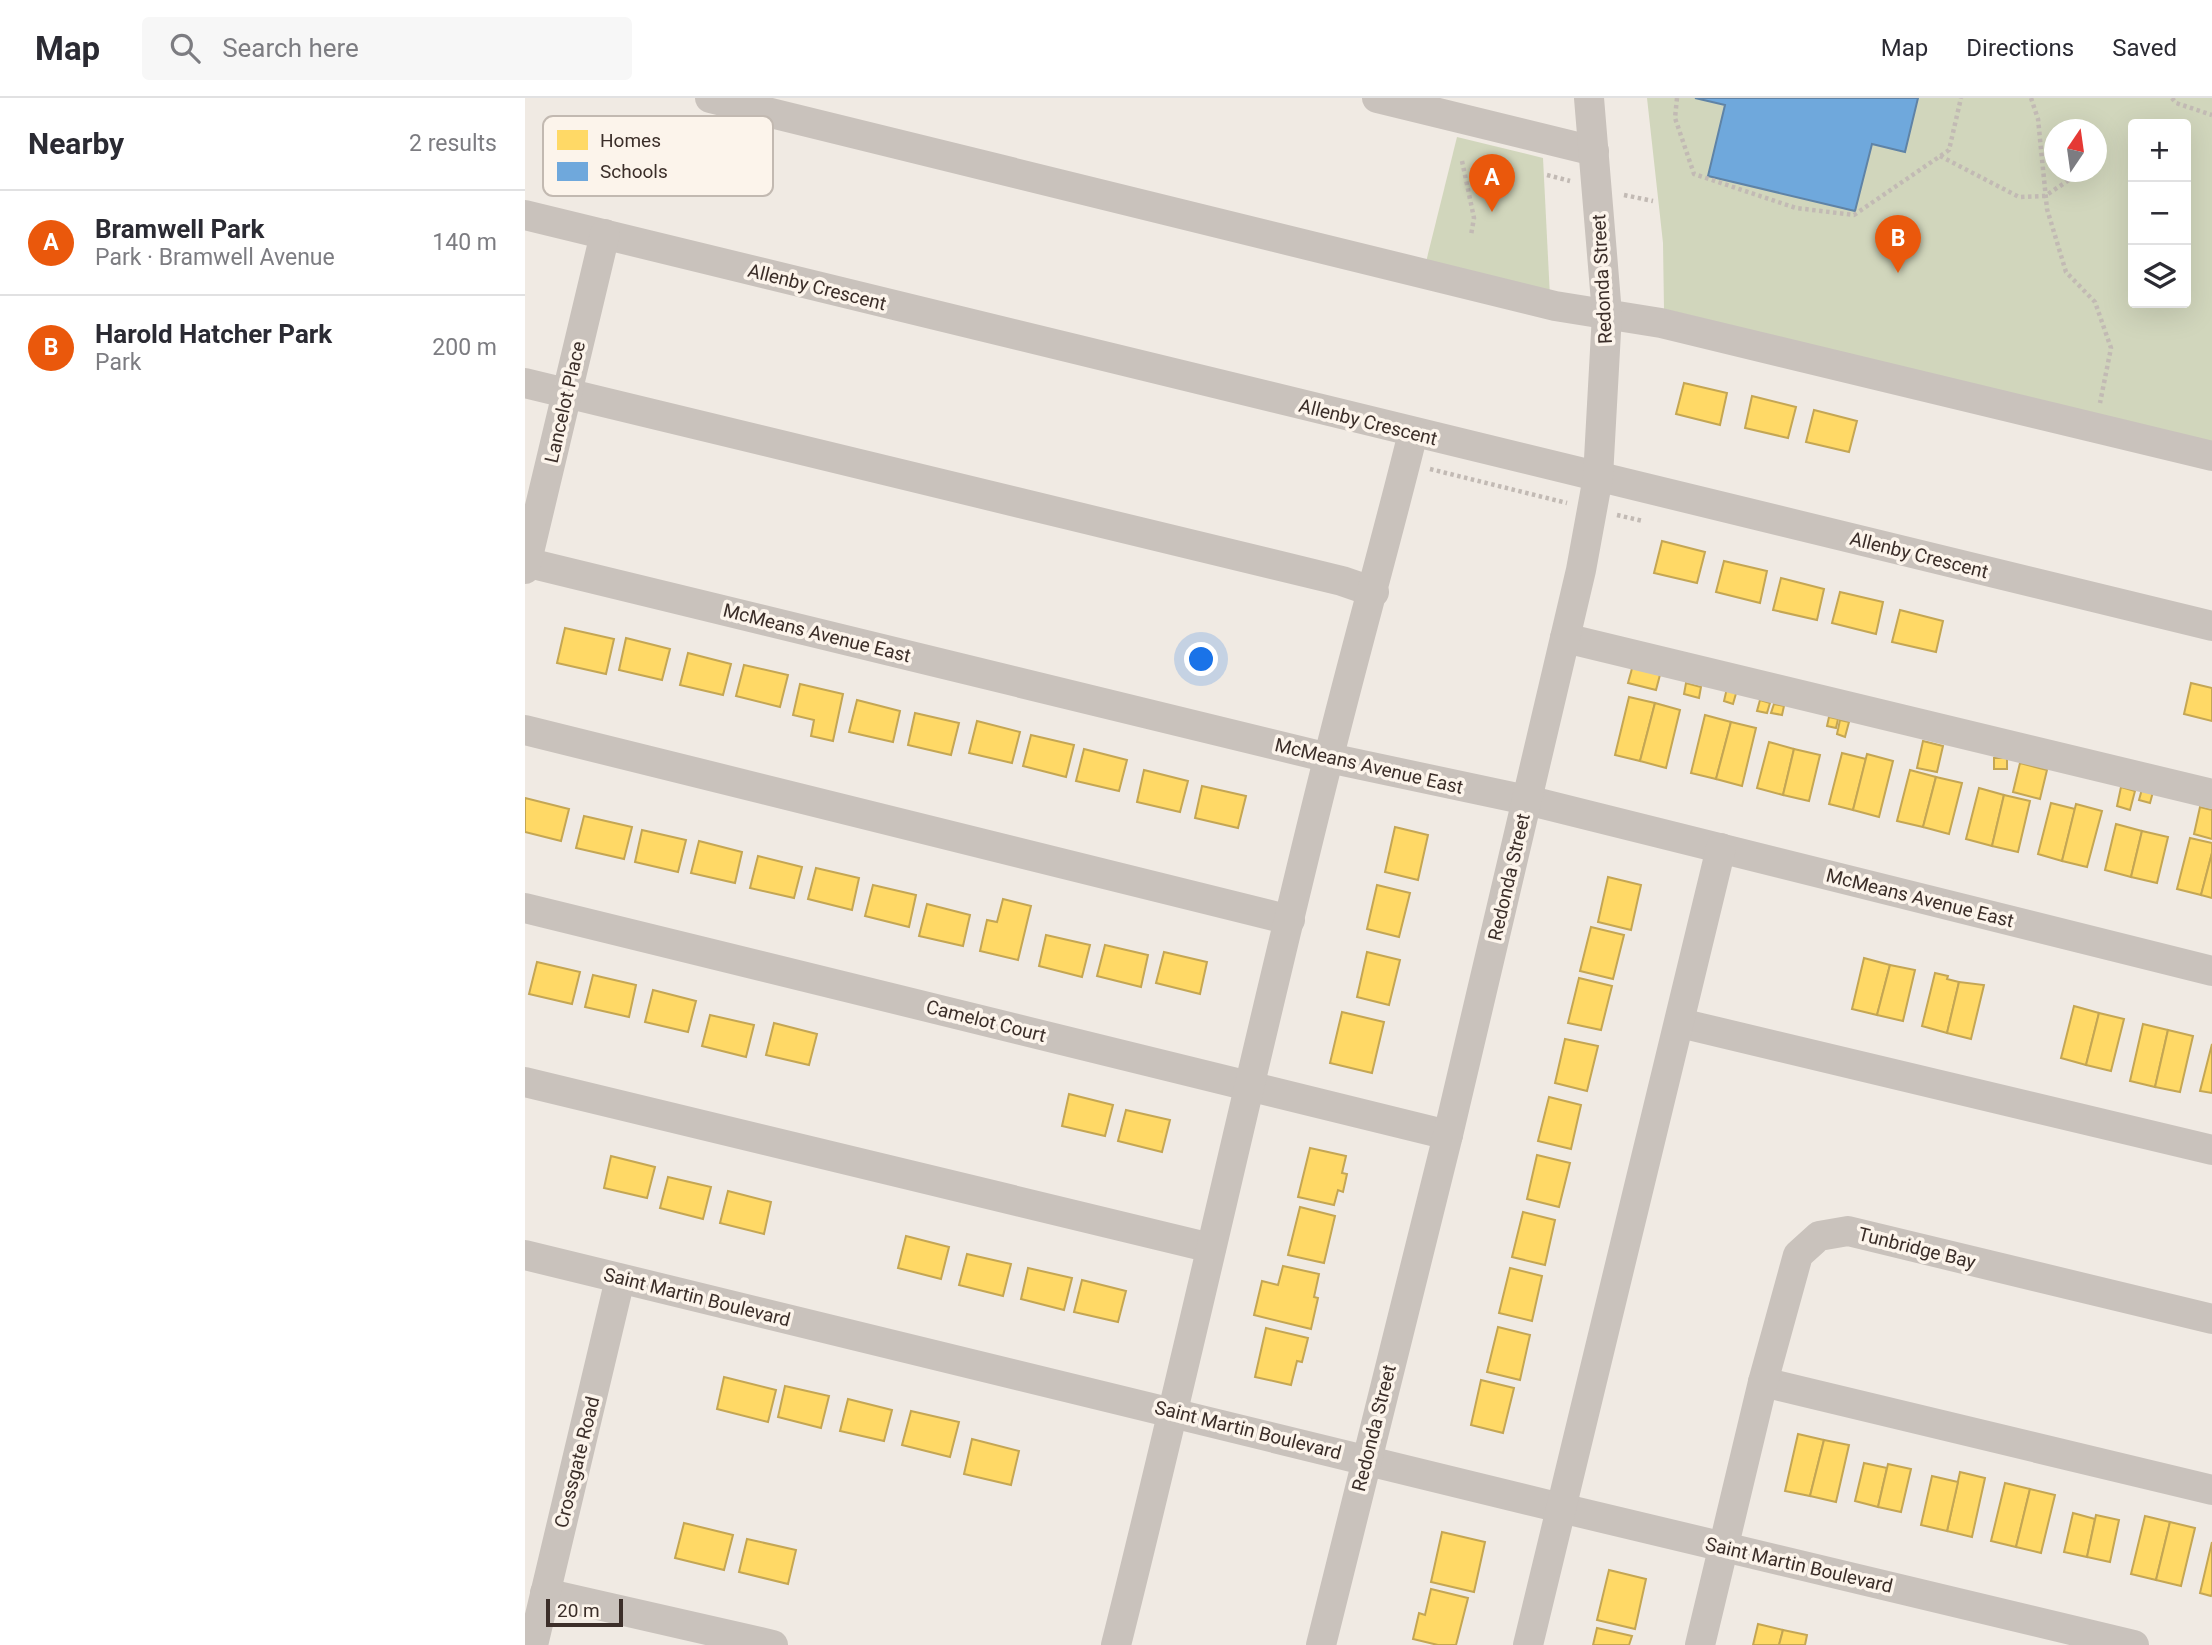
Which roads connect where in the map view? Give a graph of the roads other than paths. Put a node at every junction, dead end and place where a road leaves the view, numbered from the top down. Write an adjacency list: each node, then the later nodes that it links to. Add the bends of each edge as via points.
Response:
1 (710, 98): 7 (street, via 1555,306)
2 (1377, 98): 4 (street)
3 (1589, 98): 4 (street, Redonda Street)
4 (1594, 151): 7 (street, Redonda Street)
5 (525, 215): 6 (street, Allenby Crescent)
6 (605, 234): 9 (street, Lancelot Place); 10 (street, Allenby Crescent)
7 (1607, 314): 11 (street, via 1661,323); 12 (street, Redonda Street)
8 (525, 383): 9 (street)
9 (567, 393): 13 (street, Lancelot Place); 14 (street)
10 (1413, 433): 12 (street, Allenby Crescent); 14 (street)
11 (2212, 457)
12 (1598, 477): 15 (street, Allenby Crescent); 16 (street, Redonda Street)
13 (526, 565): 18 (street, McMeans Avenue East)
14 (1374, 592): 18 (street)
15 (2212, 626)
16 (1565, 638): 19 (street); 20 (street, Redonda Street)
17 (525, 730): 23 (street)
18 (1329, 758): 20 (street, McMeans Avenue East); 23 (street)
19 (2212, 794)
20 (1527, 800): 21 (street, McMeans Avenue East); 28 (street, Redonda Street)
21 (1721, 848): 24 (street, McMeans Avenue East); 25 (street)
22 (525, 908): 27 (street, Camelot Court)
23 (1290, 920): 27 (street)
24 (2212, 971)
25 (1680, 1023): 29 (street); 38 (street)
26 (525, 1082): 30 (street)
27 (1251, 1086): 28 (street, Camelot Court); 30 (street)
28 (1448, 1135): 36 (street, Redonda Street)
29 (2212, 1150)
30 (1210, 1248): 35 (street)
31 (525, 1255): 32 (street, Saint Martin Boulevard)
32 (620, 1279): 35 (street, Saint Martin Boulevard); 40 (street, Crossgate Road)
33 (2212, 1319): 34 (street, Tunbridge Bay, via 1848,1231 1819,1236 1798,1255)
34 (1763, 1382): 37 (street); 39 (street, Tunbridge Bay)
35 (1173, 1412): 36 (street, Saint Martin Boulevard); 44 (street)
36 (1366, 1459): 38 (street, Saint Martin Boulevard); 45 (street, Redonda Street)
37 (2212, 1490)
38 (1561, 1508): 39 (street, Saint Martin Boulevard); 46 (street)
39 (1723, 1546): 47 (street, Tunbridge Bay); 48 (street, Saint Martin Boulevard)
40 (545, 1593): 41 (street); 42 (street, Crossgate Road)
41 (705, 1637): 43 (street)
42 (533, 1645)
43 (773, 1645)
44 (1116, 1645)
45 (1321, 1645)
46 (1528, 1645)
47 (1700, 1645)
48 (2134, 1645)

